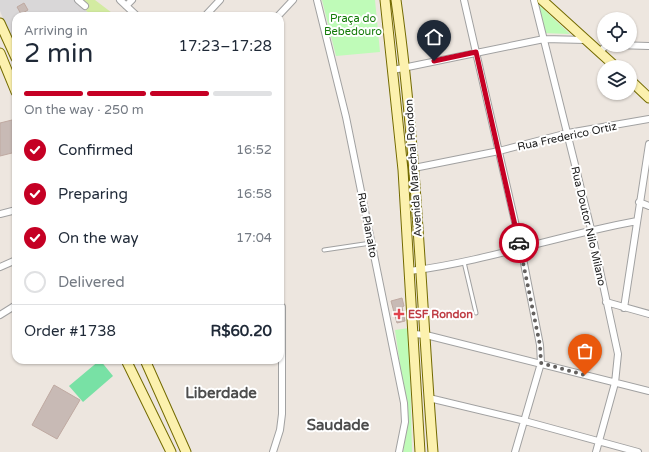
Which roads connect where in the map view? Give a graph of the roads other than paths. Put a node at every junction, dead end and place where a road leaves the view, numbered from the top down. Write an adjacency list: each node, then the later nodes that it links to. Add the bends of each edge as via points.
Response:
1 (78, 0): 12 (street)
2 (120, 0): 13 (street)
3 (132, 0): 13 (street)
4 (220, 0): 15 (street)
5 (293, 0): 16 (street)
6 (317, 0): 45 (street, Rua Planalto, via 346,117)
7 (385, 0): 30 (main road, Avenida Marechal Rondon)
8 (396, 0): 29 (main road, Avenida Marechal Rondon)
9 (464, 0): 24 (street)
10 (534, 0): 18 (street, Rua Doutor Nilo Milano)
11 (542, 0): 19 (main road)
12 (85, 6)
13 (126, 6): 14 (street)
14 (133, 12)
15 (209, 12)
16 (282, 12)
17 (0, 23): 22 (main road)
18 (544, 39): 19 (street); 24 (street); 35 (street, Rua Doutor Nilo Milano)
19 (586, 40): 23 (main road)
20 (637, 46): 21 (street)
21 (649, 46)
22 (12, 49)
23 (597, 50)
24 (476, 52): 29 (street); 37 (street)
25 (599, 52): 28 (main road)
26 (12, 56): 27 (street)
27 (1, 58): 31 (main road)
28 (608, 60)
29 (405, 68): 30 (street); 38 (main road, Avenida Marechal Rondon)
30 (393, 70): 52 (main road, Avenida Marechal Rondon, via 404,170)
31 (12, 83)
32 (637, 87): 33 (main road)
33 (649, 98)
34 (649, 120): 35 (street, Rua Frederico Ortiz)
35 (568, 133): 37 (street, Rua Frederico Ortiz); 44 (street, Rua Doutor Nilo Milano)
36 (649, 144): 39 (street)
37 (499, 151): 38 (street, Rua Frederico Ortiz); 46 (street)
38 (414, 168): 51 (main road, Avenida Marechal Rondon)
39 (639, 202): 40 (street); 43 (street)
40 (649, 206)
41 (12, 211): 42 (street)
42 (0, 214)
43 (636, 221): 44 (street); 55 (street)
44 (591, 230): 46 (street); 53 (street, Rua Doutor Nilo Milano)
45 (371, 243): 47 (lane); 73 (street, Rua Planalto, via 404,403 405,422)
46 (521, 248): 48 (street); 61 (street, via 540,345)
47 (324, 250)
48 (463, 260): 51 (street); 56 (lane)
49 (12, 262): 50 (street)
50 (0, 267)
51 (421, 269): 52 (street); 60 (main road, Avenida Marechal Rondon)
52 (410, 271): 59 (main road, Avenida Marechal Rondon)
53 (606, 302): 55 (street); 65 (street, Rua Doutor Nilo Milano, via 618,354)
54 (12, 308): 58 (street)
55 (624, 308): 57 (street)
56 (476, 313)
57 (649, 314)
58 (0, 315)
59 (414, 334): 60 (street); 74 (main road, Avenida Marechal Rondon)
60 (426, 335): 61 (street); 67 (main road, Avenida Marechal Rondon)
61 (541, 363): 65 (street); 68 (street)
62 (128, 364): 70 (main road)
63 (147, 364): 71 (main road)
64 (282, 364): 72 (street, via 282,414)
65 (615, 383): 66 (street); 69 (street, Rua Doutor Nilo Milano)
66 (649, 391)
67 (429, 398): 68 (street); 75 (main road, Avenida Marechal Rondon)
68 (525, 421): 69 (street); 76 (street)
69 (598, 441): 77 (street, Rua Doutor Nilo Milano); 78 (street)
70 (171, 452)
71 (186, 452)
72 (273, 452)
73 (399, 452)
74 (420, 452)
75 (433, 452)
76 (515, 452)
77 (596, 452)
78 (638, 452)

